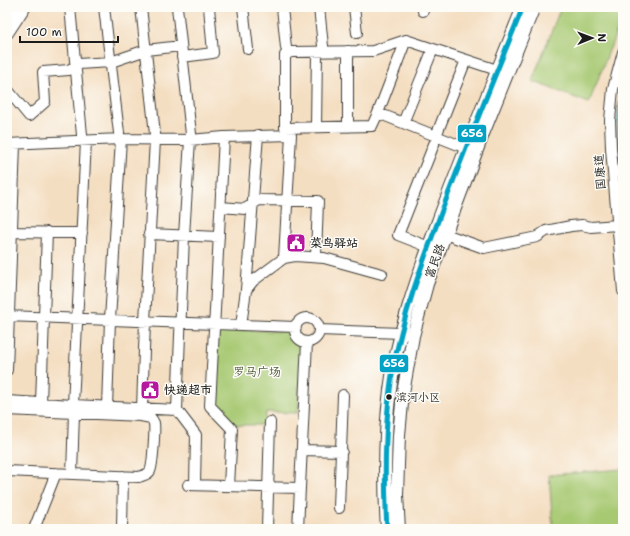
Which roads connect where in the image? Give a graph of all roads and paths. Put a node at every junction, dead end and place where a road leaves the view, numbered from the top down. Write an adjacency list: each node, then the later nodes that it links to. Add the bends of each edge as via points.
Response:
1 (12, 7): 14 (main road)
2 (24, 7): 15 (main road)
3 (70, 7): 29 (street)
4 (104, 7): 28 (street)
5 (141, 7): 23 (street)
6 (177, 7): 18 (street)
7 (209, 7): 26 (street, via 213,53)
8 (243, 7): 20 (street)
9 (282, 7): 19 (street)
10 (319, 7): 21 (street)
11 (354, 7): 16 (street)
12 (523, 7): 30 (main road, 富民路)
13 (534, 7): 53 (main road, 富民路)
14 (7, 15)
15 (7, 33)
16 (357, 33)
17 (406, 40): 22 (street); 24 (street, via 373,51); 32 (street)
18 (181, 46): 23 (street); 26 (street)
19 (286, 48)
20 (248, 49)
21 (320, 49): 24 (street); 34 (street); 34 (street, via 291,52 285,56 285,128)
22 (433, 49): 27 (street); 33 (street)
23 (146, 50): 28 (street); 38 (street)
24 (348, 51): 35 (street)
25 (623, 52): 48 (street, 国康道, via 613,89 610,120)
26 (182, 57): 39 (street)
27 (466, 60): 30 (street); 42 (street)
28 (111, 62): 29 (street, via 78,64); 36 (street)
29 (75, 67): 31 (street, via 69,70 43,72 45,102 29,116); 41 (street)
30 (497, 70): 44 (main road, 富民路)
31 (7, 89)
32 (378, 113): 33 (street); 35 (street, via 372,126)
33 (402, 123): 42 (street)
34 (316, 127): 35 (street)
35 (348, 127)
36 (120, 136): 38 (street); 41 (street); 65 (street)
37 (258, 136): 40 (street); 45 (street, via 291,135); 46 (street)
38 (155, 137): 39 (street); 52 (street)
39 (190, 137): 40 (street); 54 (street)
40 (224, 137): 47 (street)
41 (84, 138): 43 (street); 51 (street)
42 (435, 140): 44 (street); 56 (street, via 398,235)
43 (11, 144): 49 (street)
44 (466, 148): 56 (main road, 富民路)
45 (288, 200): 46 (street, via 259,200); 57 (street, via 318,201); 58 (street)
46 (253, 204): 47 (street, via 246,209); 60 (street)
47 (221, 207): 55 (street)
48 (617, 225): 53 (street, via 571,226 537,237 484,248); 61 (street, 国康道)
49 (12, 232): 50 (street); 62 (street)
50 (46, 232): 51 (street); 63 (street)
51 (82, 233): 64 (street)
52 (149, 234): 54 (street); 66 (street)
53 (445, 234): 72 (main road, 富民路)
54 (184, 236): 55 (street); 67 (street)
55 (219, 237): 68 (street)
56 (429, 247): 72 (main road, 富民路)
57 (316, 257): 58 (street); 59 (street)
58 (284, 258): 60 (street, via 253,280)
59 (382, 274)
60 (246, 290): 69 (street)
61 (623, 291)
62 (8, 316): 63 (street); 74 (street)
63 (44, 318): 64 (street); 77 (street)
64 (77, 319): 65 (street); 79 (street)
65 (110, 320): 66 (street); 78 (street)
66 (145, 321): 67 (street); 80 (street)
67 (180, 322): 68 (street); 82 (street)
68 (214, 324): 69 (street); 90 (street, via 210,406 232,429)
69 (241, 325): 70 (street)
70 (296, 327): 71 (street, via 303,319 310,319 317,323); 73 (street, via 300,340)
71 (319, 330): 72 (street); 73 (street, via 314,340)
72 (407, 334): 98 (main road, 富民路, via 390,390 386,431); 99 (main road, 富民路, via 398,435)
73 (307, 342): 84 (street)
74 (7, 370)
75 (343, 395): 85 (street)
76 (7, 401): 77 (street)
77 (41, 403): 79 (street)
78 (107, 407): 79 (street); 80 (street)
79 (74, 409): 81 (street); 88 (street); 89 (street, via 141,416 151,418 154,422 150,472 139,477)
80 (142, 409): 82 (street)
81 (7, 410)
82 (177, 410): 90 (street, via 196,435 192,485)
83 (270, 422): 91 (street)
84 (302, 450): 85 (street); 92 (street)
85 (342, 451): 93 (street)
86 (7, 471): 87 (street)
87 (56, 473): 88 (street); 94 (street)
88 (72, 474): 89 (street)
89 (123, 476): 95 (street)
90 (229, 486): 91 (street)
91 (267, 487): 92 (street); 96 (street)
92 (300, 488): 97 (street)
93 (339, 508)
94 (34, 529)
95 (122, 529)
96 (266, 529)
97 (298, 529)
98 (387, 529)
99 (399, 529)

